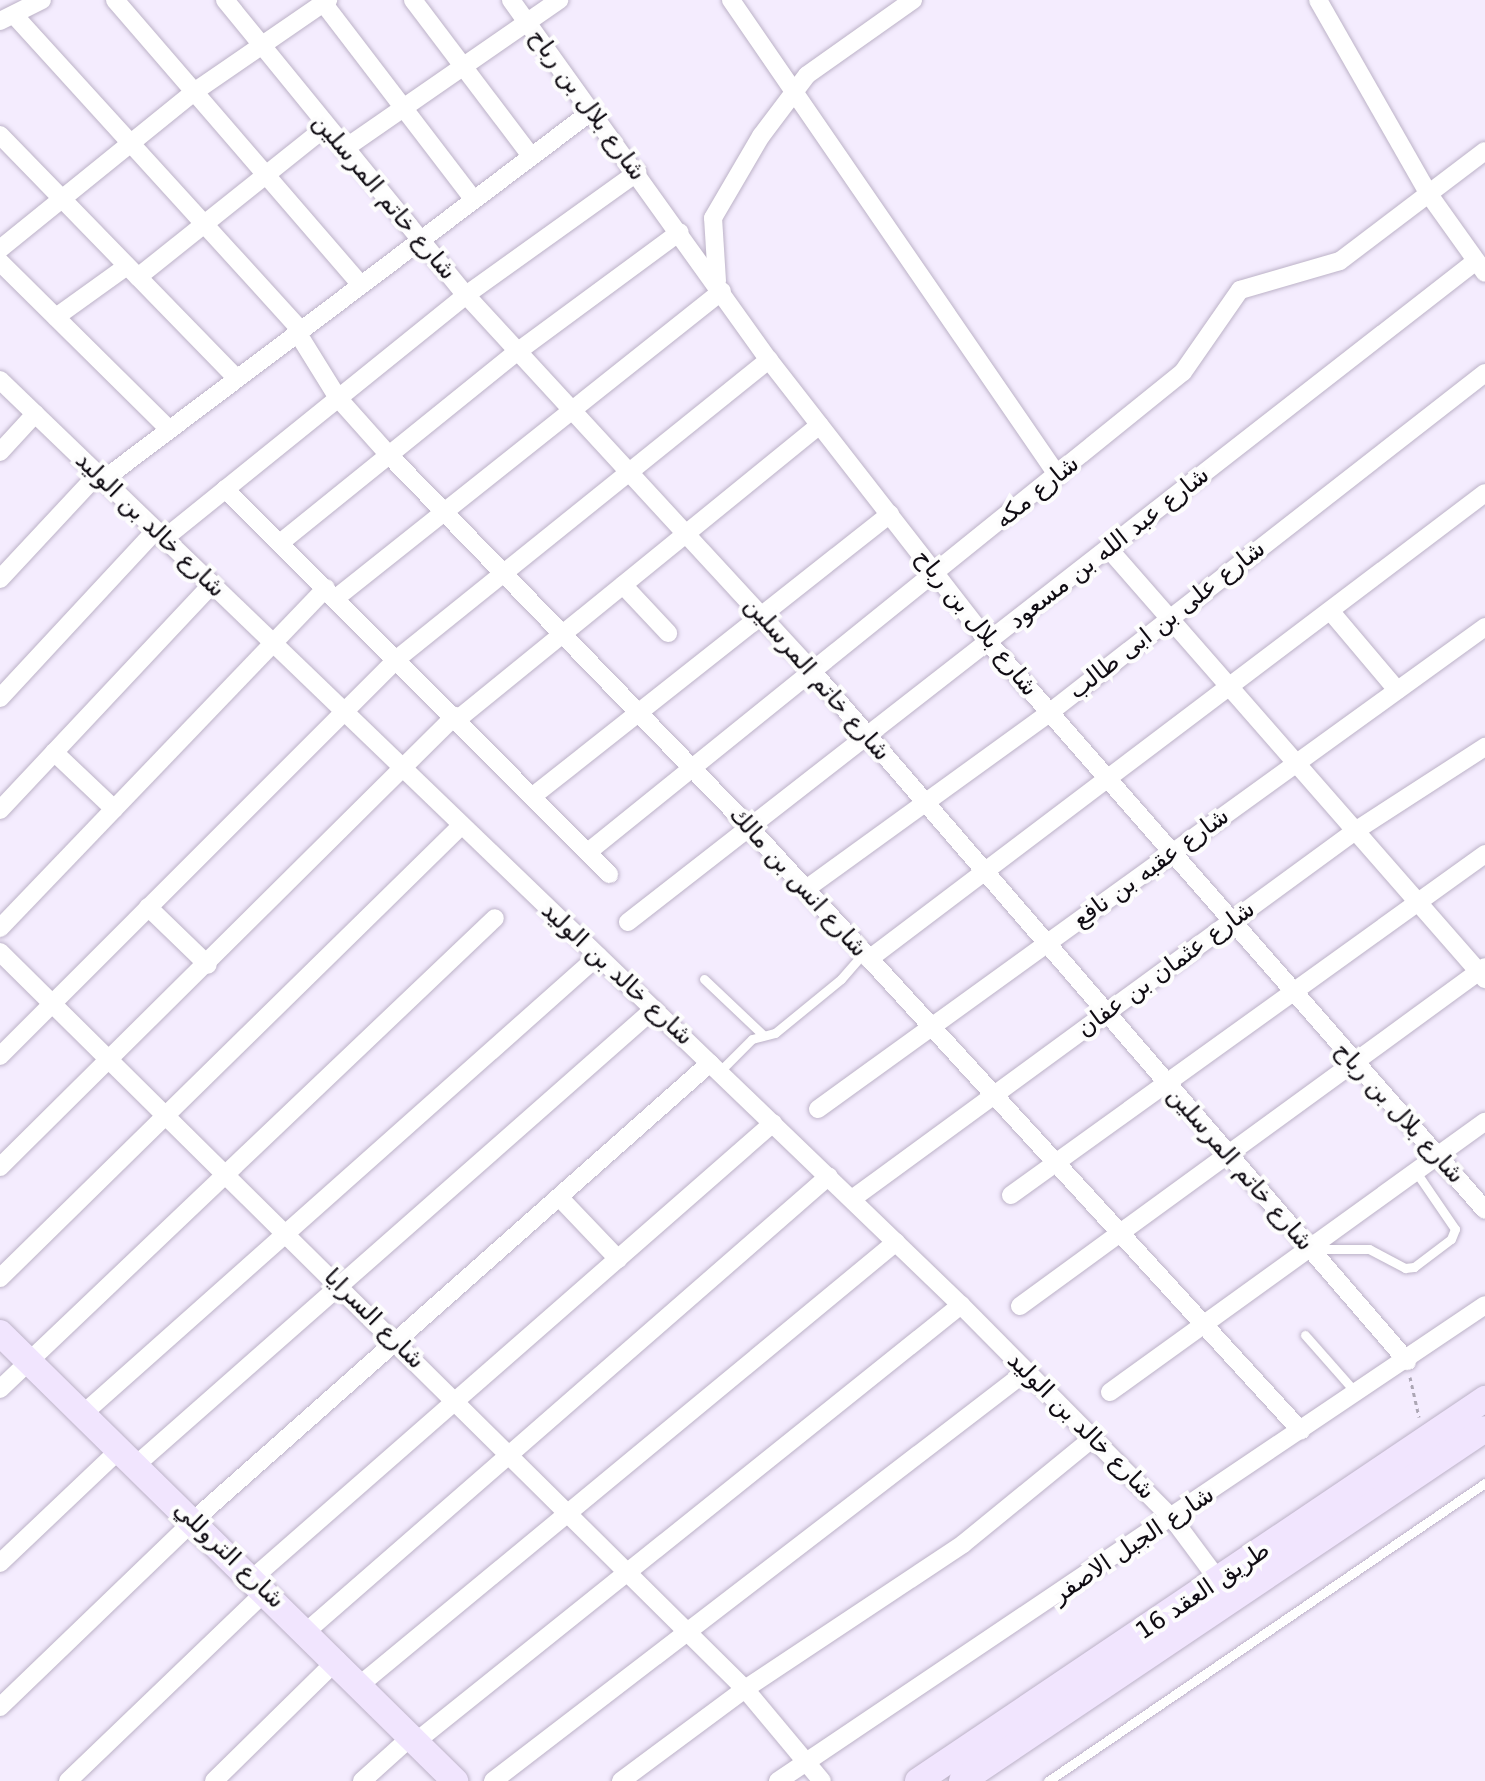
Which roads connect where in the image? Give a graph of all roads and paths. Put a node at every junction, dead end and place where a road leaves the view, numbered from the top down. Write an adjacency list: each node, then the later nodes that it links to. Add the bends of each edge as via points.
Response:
1 (42, 0): 11 (street)
2 (115, 0): 15 (street)
3 (225, 0): 13 (street, شارع خاتم المرسلين)
4 (413, 0): 14 (street)
5 (511, 0): 12 (street, شارع بلال بن رباح)
6 (559, 0): 12 (street)
7 (731, 0): 16 (street)
8 (913, 0): 16 (street, via 807,75)
9 (1318, 0): 27 (street)
10 (324, 1): 13 (street); 17 (street)
11 (7, 18): 21 (street, شارع انس بن مالك)
12 (526, 21): 14 (street); 18 (street, شارع بلال بن رباح)
13 (260, 45): 15 (street); 19 (street, شارع خاتم المرسلين)
14 (463, 66): 17 (street); 24 (street)
15 (194, 92): 21 (street); 26 (street)
16 (794, 93): 38 (street, via 761,136 713,218); 55 (street)
17 (403, 107): 22 (street); 29 (street)
18 (592, 111): 24 (street); 25 (street, شارع بلال بن رباح)
19 (326, 127): 22 (street, شارع خاتم المرسلين); 26 (street)
20 (0, 135): 28 (street)
21 (129, 141): 28 (street); 30 (street, شارع انس بن مالك)
22 (344, 149): 32 (street, شارع خاتم المرسلين)
23 (1485, 151): 27 (street, شارع مكه)
24 (531, 156): 29 (street)
25 (638, 172): 31 (street, شارع بلال بن رباح); 39 (street)
26 (266, 175): 30 (street); 37 (street)
27 (1428, 193): 35 (street); 55 (street, شارع مكه, via 1340,261 1240,290 1183,372)
28 (60, 197): 33 (street); 36 (street)
29 (473, 199): 32 (street)
30 (205, 224): 36 (street); 41 (street, شارع انس بن مالك)
31 (680, 232): 38 (street, شارع بلال بن رباح); 42 (street)
32 (419, 240): 37 (street); 39 (street, شارع خاتم المرسلين)
33 (0, 249)
34 (0, 262): 40 (street)
35 (1480, 267): 64 (street, شارع عبد الله بن مسعود)
36 (132, 271): 40 (street); 45 (street)
37 (360, 284): 41 (street)
38 (720, 288): 43 (street, شارع بلال بن رباح); 48 (street)
39 (466, 295): 42 (street, شارع خاتم المرسلين); 47 (street)
40 (56, 317): 51 (street)
41 (299, 330): 45 (street); 47 (street, شارع انس بن مالك)
42 (517, 352): 48 (street, شارع خاتم المرسلين); 53 (street)
43 (769, 360): 50 (street, شارع بلال بن رباح); 54 (street)
44 (1485, 373): 73 (street, شارع على بن ابى طالب)
45 (236, 378): 51 (street)
46 (0, 380): 49 (street, شارع خالد بن الوليد)
47 (338, 398): 53 (street, شارع انس بن مالك); 57 (street)
48 (573, 410): 54 (street, شارع خاتم المرسلين); 59 (street)
49 (35, 414): 52 (street); 56 (street, شارع خالد بن الوليد)
50 (820, 425): 60 (street, شارع بلال بن رباح); 61 (street)
51 (169, 429): 56 (street)
52 (0, 452)
53 (388, 454): 59 (street, شارع انس بن مالك); 63 (street)
54 (631, 470): 61 (street, شارع خاتم المرسلين); 65 (street)
55 (1058, 476): 66 (street, شارع مكه)
56 (101, 477): 62 (street, شارع خالد بن الوليد); 67 (street)
57 (225, 489): 62 (street); 63 (street)
58 (1485, 493): 71 (street)
59 (445, 512): 65 (street, شارع انس بن مالك); 70 (street)
60 (890, 514): 66 (street, شارع بلال بن رباح); 72 (street)
61 (687, 533): 69 (street); 72 (street, شارع خاتم المرسلين)
62 (160, 535): 68 (street, شارع خالد بن الوليد); 81 (street)
63 (280, 543): 70 (street)
64 (1108, 548): 73 (street); 77 (street, شارع عبد الله بن مسعود)
65 (504, 573): 76 (street, شارع انس بن مالك); 79 (street)
66 (935, 574): 77 (street, شارع بلال بن رباح); 80 (street, شارع مكه)
67 (0, 579)
68 (212, 584): 78 (street, شارع خالد بن الوليد); 90 (street)
69 (623, 585): 75 (street); 76 (street)
70 (331, 593): 78 (street); 79 (street)
71 (1332, 613): 82 (street); 83 (street)
72 (761, 614): 80 (street, شارع خاتم المرسلين); 84 (street)
73 (1170, 619): 82 (street); 86 (street, شارع على بن ابى طالب)
74 (1485, 627): 83 (street, شارع عقبه بن نافع)
75 (668, 633)
76 (563, 634): 84 (street, شارع انس بن مالك); 87 (street)
77 (989, 643): 86 (street, شارع بلال بن رباح); 88 (street, شارع عبد الله بن مسعود)
78 (273, 644): 85 (street, شارع خالد بن الوليد); 97 (street)
79 (398, 658): 85 (street); 87 (street)
80 (813, 672): 88 (street, شارع خاتم المرسلين); 92 (street, شارع مكه)
81 (3, 689)
82 (1231, 689): 91 (street); 94 (street)
83 (1397, 690): 91 (street, شارع عقبه بن نافع)
84 (639, 711): 92 (street, شارع انس بن مالك); 95 (street)
85 (341, 712): 93 (street, شارع خالد بن الوليد); 109 (street)
86 (1049, 713): 94 (street, شارع بلال بن رباح); 96 (street, شارع على بن ابى طالب)
87 (456, 718): 93 (street); 95 (street)
88 (867, 735): 96 (street, شارع خاتم المرسلين); 100 (street, شارع عبد الله بن مسعود)
89 (1485, 747): 101 (street, شارع عثمان بن عفان)
90 (54, 752): 97 (street); 98 (street)
91 (1295, 763): 101 (street); 103 (street, شارع عقبه بن نافع)
92 (693, 768): 100 (street, شارع انس بن مالك); 102 (street, شارع مكه)
93 (402, 769): 99 (street, شارع خالد بن الوليد); 118 (street)
94 (1107, 779): 103 (street, شارع بلال بن رباح); 105 (street)
95 (533, 796): 102 (street)
96 (926, 804): 105 (street, شارع خاتم المرسلين); 107 (street, شارع على بن ابى طالب)
97 (114, 809): 113 (street)
98 (0, 810)
99 (461, 826): 116 (street, شارع خالد بن الوليد); 134 (street)
100 (751, 829): 107 (street, شارع انس بن مالك); 111 (street, شارع عبد الله بن مسعود)
101 (1355, 831): 108 (street); 112 (street, شارع عثمان بن عفان)
102 (588, 852): 106 (street)
103 (1171, 854): 112 (street, شارع بلال بن رباح); 114 (street, شارع عقبه بن نافع)
104 (1485, 854): 108 (street)
105 (985, 871): 114 (street, شارع خاتم المرسلين); 117 (street)
106 (609, 874)
107 (806, 889): 117 (street, شارع انس بن مالك)
108 (1416, 900): 119 (street); 121 (street)
109 (148, 907): 118 (street); 122 (street)
110 (495, 918): 142 (street)
111 (628, 922)
112 (1230, 923): 121 (street, شارع بلال بن رباح); 124 (street, شارع عثمان بن عفان)
113 (0, 928)
114 (1048, 943): 124 (street, شارع خاتم المرسلين); 125 (street, شارع عقبه بن نافع)
115 (0, 952): 122 (street, شارع السرايا)
116 (598, 956): 123 (street, شارع خالد بن الوليد); 148 (street)
117 (866, 956): 125 (street, شارع انس بن مالك); 126 (lane, via 775,1033)
118 (208, 965): 128 (street)
119 (1483, 973): 129 (street)
120 (704, 979): 126 (lane)
121 (1290, 992): 129 (street, شارع بلال بن رباح); 131 (street)
122 (53, 1003): 127 (street); 128 (street, شارع السرايا)
123 (654, 1009): 130 (street, شارع خالد بن الوليد); 154 (street)
124 (1107, 1013): 131 (street, شارع خاتم المرسلين); 132 (street, شارع عثمان بن عفان)
125 (932, 1027): 132 (street, شارع انس بن مالك); 133 (street, شارع عقبه بن نافع)
126 (762, 1034): 130 (lane)
127 (0, 1056)
128 (110, 1057): 134 (street, شارع السرايا); 140 (street)
129 (1354, 1063): 137 (street); 138 (street, شارع بلال بن رباح)
130 (715, 1067): 136 (street, شارع خالد بن الوليد); 145 (street)
131 (1165, 1083): 137 (street, شارع خاتم المرسلين); 139 (street)
132 (994, 1095): 139 (street, شارع انس بن مالك); 146 (street, شارع عثمان بن عفان)
133 (818, 1109)
134 (167, 1114): 142 (street, شارع السرايا); 153 (street)
135 (1485, 1122): 138 (street)
136 (773, 1123): 143 (street, شارع خالد بن الوليد); 152 (street)
137 (1227, 1155): 149 (street); 151 (street, شارع خاتم المرسلين)
138 (1437, 1156): 141 (street); 147 (street, شارع بلال بن رباح)
139 (1055, 1163): 144 (street); 149 (street, شارع انس بن مالك)
140 (0, 1167)
141 (1416, 1172): 151 (street); 151 (lane, via 1455,1229 1451,1239 1414,1267 1405,1268 1369,1249)
142 (228, 1173): 148 (street, شارع السرايا); 162 (street)
143 (829, 1176): 146 (street, شارع خالد بن الوليد); 175 (street)
144 (1011, 1195)
145 (559, 1197): 152 (street); 161 (street)
146 (852, 1199): 150 (street, شارع خالد بن الوليد)
147 (1485, 1210)
148 (288, 1232): 154 (street, شارع السرايا); 170 (street)
149 (1119, 1233): 157 (street); 158 (street, شارع انس بن مالك)
150 (896, 1242): 155 (street, شارع خالد بن الوليد); 178 (street)
151 (1309, 1249): 158 (street); 163 (street, شارع خاتم المرسلين)
152 (618, 1259): 169 (street)
153 (0, 1278)
154 (341, 1285): 161 (street, شارع السرايا); 176 (street)
155 (961, 1305): 164 (street, شارع خالد بن الوليد); 182 (street)
156 (1485, 1305): 163 (street, شارع الجبل الاصفر)
157 (1020, 1306)
158 (1204, 1325): 166 (street); 172 (street, شارع انس بن مالك)
159 (0, 1333): 162 (street, شارع التروللي)
160 (1305, 1335): 167 (lane)
161 (396, 1341): 169 (street, شارع السرايا); 180 (street)
162 (29, 1361): 165 (street); 170 (street, شارع التروللي)
163 (1407, 1361): 167 (street, شارع الجبل الاصفر); 174 (path)
164 (1027, 1371): 173 (street, شارع خالد بن الوليد); 186 (street)
165 (0, 1389)
166 (1110, 1392)
167 (1357, 1394): 172 (street, شارع الجبل الاصفر)
168 (1485, 1399): 174 (street, طريق العقد 16)
169 (455, 1401): 175 (street, شارع السرايا); 184 (street)
170 (84, 1413): 176 (street, شارع التروللي)
171 (1485, 1429): 202 (street, طريق العقد 16)
172 (1301, 1431): 179 (street, شارع الجبل الاصفر)
173 (1093, 1438): 179 (street, شارع خالد بن الوليد); 189 (street, via 963,1544)
174 (1424, 1440): 183 (street, طريق العقد 16)
175 (509, 1455): 178 (street, شارع السرايا); 185 (street)
176 (128, 1457): 180 (street, شارع التروللي); 181 (street)
177 (1485, 1483): 203 (lane)
178 (567, 1514): 182 (street, شارع السرايا); 188 (street)
179 (1173, 1519): 183 (street, شارع خالد بن الوليد); 192 (street, شارع الجبل الاصفر)
180 (194, 1520): 184 (street, شارع التروللي); 190 (street)
181 (0, 1563)
182 (626, 1574): 186 (street, شارع السرايا); 191 (street)
183 (1219, 1581): 201 (street, طريق العقد 16)
184 (260, 1585): 185 (street, شارع التروللي); 193 (street)
185 (307, 1631): 187 (street, شارع التروللي)
186 (687, 1631): 189 (street, شارع السرايا); 197 (street)
187 (337, 1660): 188 (street, شارع التروللي); 194 (street)
188 (361, 1684): 191 (street, شارع التروللي)
189 (745, 1689): 192 (street, شارع السرايا); 198 (street)
190 (0, 1707)
191 (416, 1737): 195 (street); 196 (street, شارع التروللي)
192 (809, 1761): 199 (street, شارع الجبل الاصفر); 200 (street, شارع السرايا)
193 (68, 1781)
194 (214, 1781)
195 (362, 1781)
196 (455, 1781)
197 (493, 1781)
198 (621, 1781)
199 (778, 1781)
200 (822, 1781)
201 (918, 1781)
202 (962, 1781)
203 (1048, 1781)

